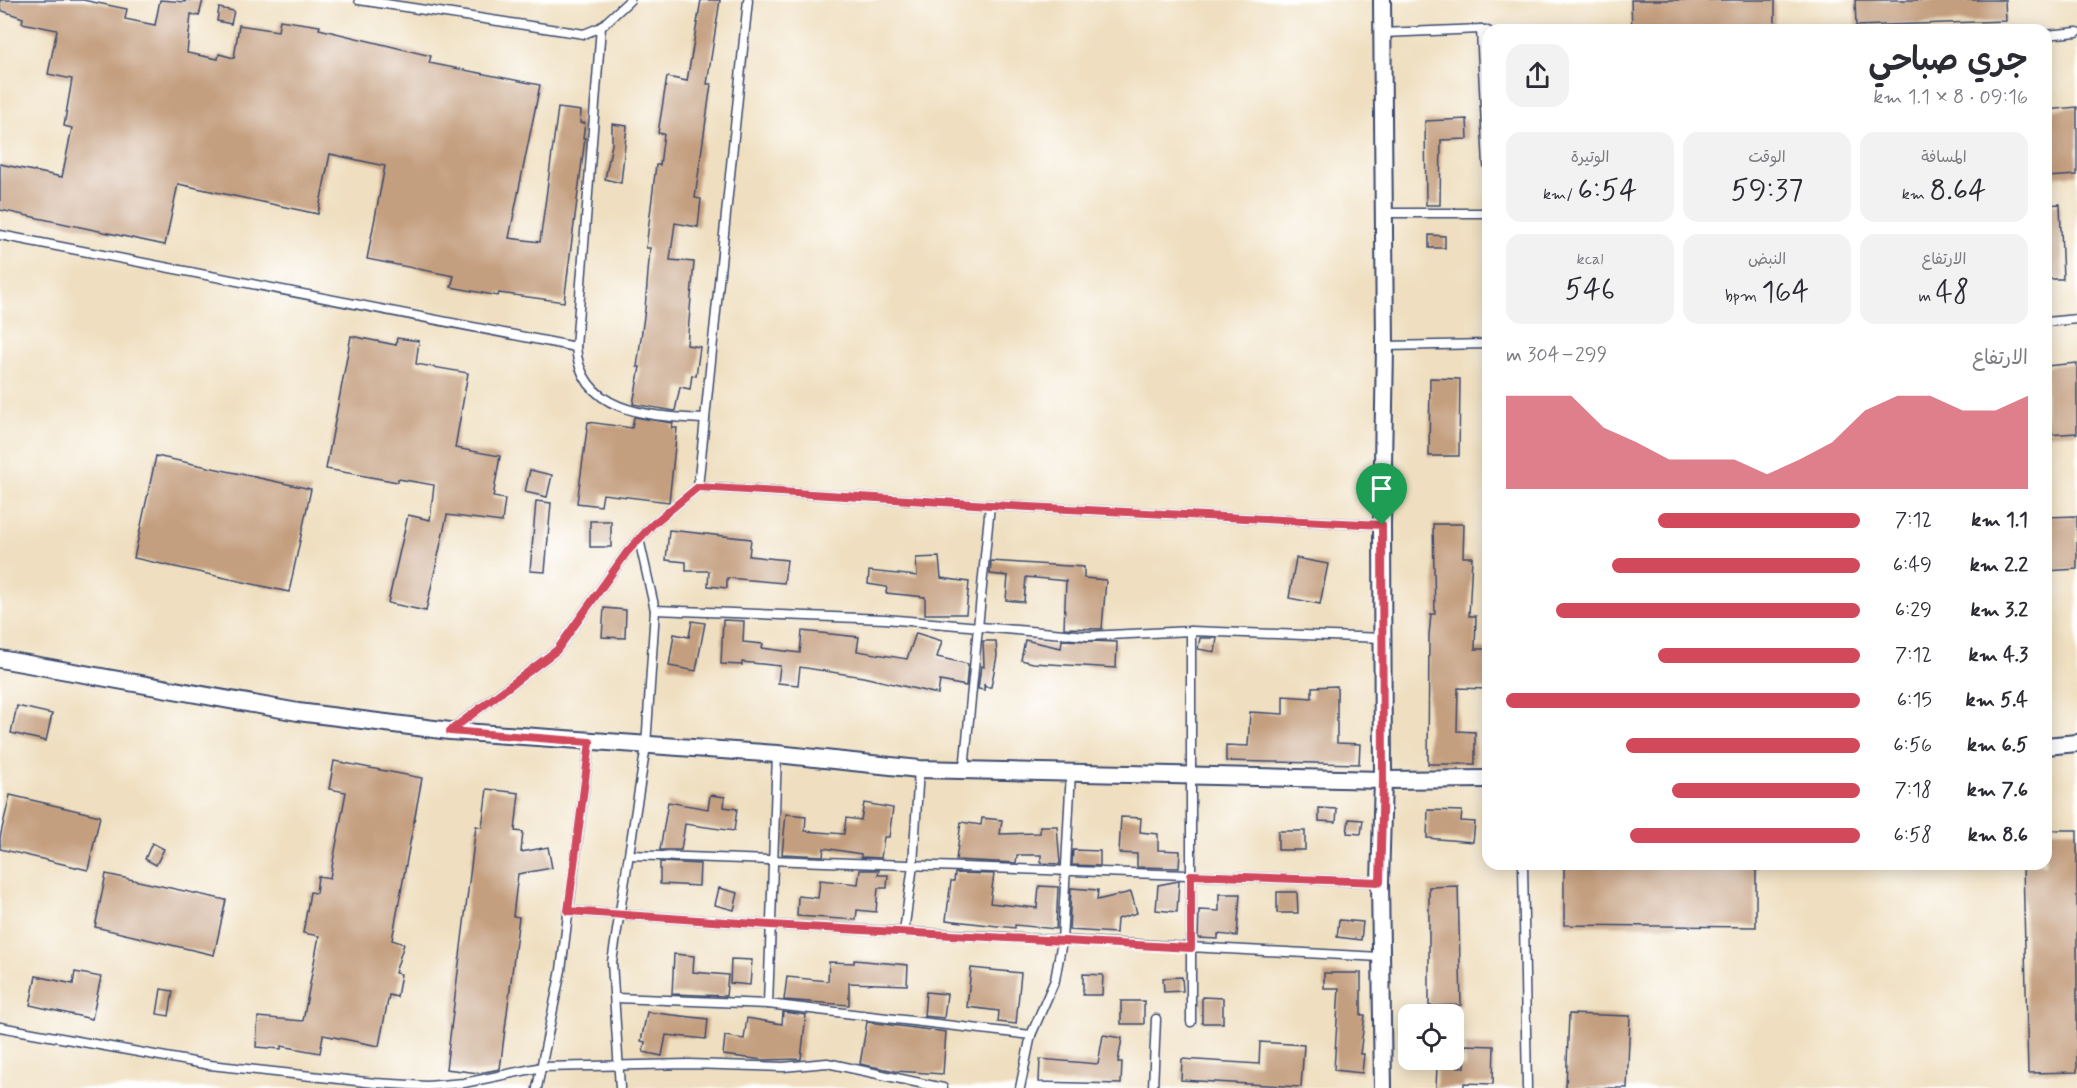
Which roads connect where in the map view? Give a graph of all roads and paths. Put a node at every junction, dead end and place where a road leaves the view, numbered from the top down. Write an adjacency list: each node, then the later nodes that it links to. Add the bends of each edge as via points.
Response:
1 (359, 0): 5 (lane, via 584,34)
2 (630, 0): 5 (lane)
3 (748, 0): 18 (lane)
4 (1382, 0): 8 (street)
5 (601, 27): 17 (lane)
6 (1482, 30): 8 (lane)
7 (2077, 32): 9 (lane)
8 (1382, 33): 10 (street)
9 (2052, 34)
10 (1384, 213): 11 (lane); 16 (street)
11 (1482, 213)
12 (0, 235): 17 (lane)
13 (2077, 319): 14 (lane)
14 (2052, 321)
15 (1482, 344): 16 (lane)
16 (1385, 346): 21 (street)
17 (576, 347): 18 (lane, via 577,367 598,395 635,412)
18 (705, 419): 19 (lane)
19 (698, 487): 20 (lane); 22 (lane)
20 (990, 505): 21 (lane); 24 (lane)
21 (1382, 525): 26 (street)
22 (639, 539): 23 (lane); 28 (lane, via 557,650)
23 (655, 610): 24 (lane, via 885,619); 32 (lane)
24 (977, 628): 25 (lane, via 1088,636); 35 (lane)
25 (1191, 631): 26 (lane); 37 (lane)
26 (1384, 638): 39 (street)
27 (0, 659): 28 (street, via 298,712)
28 (450, 731): 29 (street)
29 (590, 742): 32 (street); 47 (lane)
30 (2077, 743): 31 (street)
31 (2052, 745)
32 (646, 746): 33 (street); 40 (lane)
33 (777, 754): 34 (street); 41 (lane)
34 (919, 769): 35 (street); 42 (lane)
35 (964, 770): 36 (street)
36 (1071, 771): 37 (street); 44 (lane)
37 (1191, 776): 39 (street); 45 (lane)
38 (1482, 779): 39 (street)
39 (1383, 780): 46 (street)
40 (630, 855): 41 (lane); 48 (lane)
41 (772, 860): 42 (lane); 49 (lane)
42 (913, 865): 44 (lane); 50 (lane)
43 (1523, 870): 68 (lane)
44 (1066, 871): 45 (lane); 51 (lane)
45 (1191, 875): 46 (lane); 52 (lane)
46 (1380, 882): 53 (street)
47 (568, 911): 48 (lane); 61 (lane)
48 (618, 914): 49 (lane); 54 (lane, via 612,962)
49 (770, 925): 50 (lane); 55 (lane)
50 (904, 932): 51 (lane)
51 (1062, 941): 52 (lane); 59 (lane, via 1055,980)
52 (1191, 948): 53 (lane); 57 (lane)
53 (1380, 957): 67 (street)
54 (616, 998): 55 (lane); 60 (lane)
55 (768, 1004): 59 (lane)
56 (1156, 1019): 66 (lane)
57 (1191, 1022)
58 (0, 1027): 61 (lane, via 210,1065 375,1083 464,1083)
59 (1031, 1035): 65 (lane)
60 (619, 1064): 61 (lane); 63 (lane); 64 (lane, via 783,1067 827,1063)
61 (542, 1067): 62 (lane)
62 (537, 1088)
63 (620, 1088)
64 (943, 1088)
65 (1020, 1088)
66 (1153, 1088)
67 (1383, 1088)
68 (1527, 1088)

